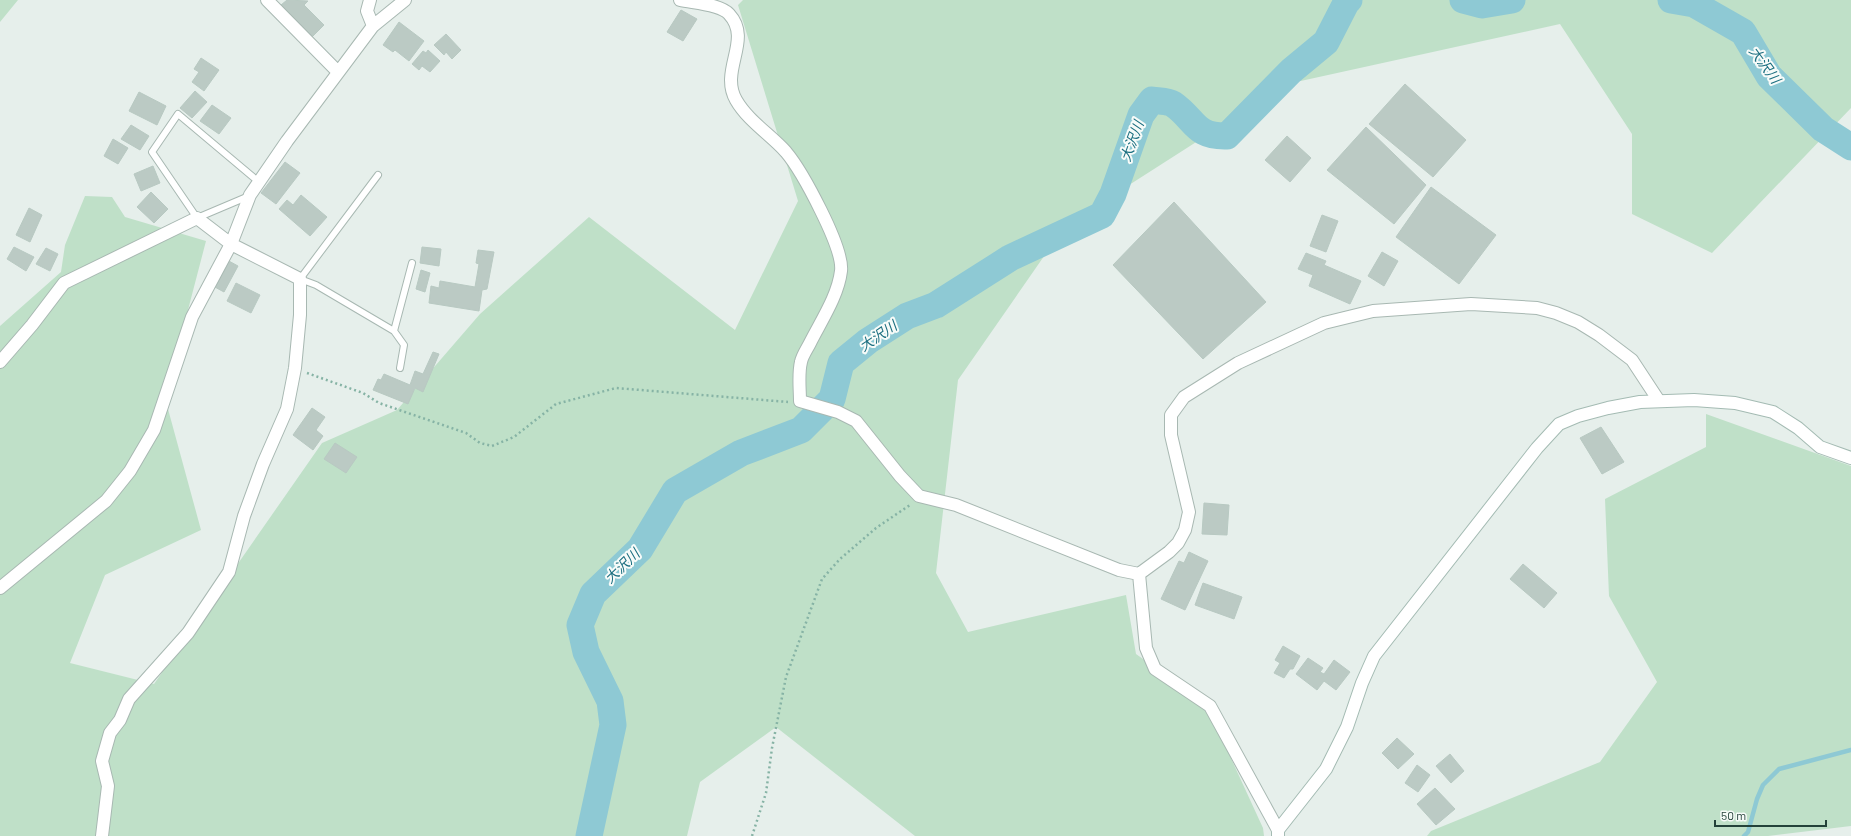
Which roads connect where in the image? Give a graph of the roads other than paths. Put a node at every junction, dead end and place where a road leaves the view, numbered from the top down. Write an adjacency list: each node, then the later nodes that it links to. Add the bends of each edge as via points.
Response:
1 (267, 0): 6 (street)
2 (370, 0): 5 (street, via 367,11)
3 (405, 0): 5 (street)
4 (680, 0): 19 (street, via 707,4 728,12 738,26 738,42 732,69 732,88 736,100 786,152 804,176 838,247 842,270 834,295 800,362 800,401 838,412 856,421 919,496 956,505 1119,570)
5 (373, 26): 6 (street)
6 (338, 72): 8 (street)
7 (378, 175): 13 (lane)
8 (259, 182): 9 (street); 10 (lane, via 178,114 152,152)
9 (250, 195): 10 (lane); 11 (street)
10 (197, 218): 11 (street); 15 (street, via 64,283)
11 (231, 244): 13 (street); 20 (street, via 192,317 154,430 130,471 106,501)
12 (412, 263): 14 (lane)
13 (300, 279): 14 (lane, via 316,284); 22 (street, via 300,315 295,368 287,408 244,516 229,572 188,633 129,699 120,720 110,734 102,761 108,786)
14 (394, 331): 16 (lane, via 404,345)
15 (0, 362)
16 (400, 368)
17 (1659, 401): 18 (street, via 1735,403 1773,412 1798,428 1820,447); 19 (street, via 1632,360 1599,335 1556,312 1537,308 1471,304 1381,310 1324,323 1238,362 1184,397 1171,415 1171,435 1189,512 1185,530 1169,552); 21 (street, via 1640,402 1578,416 1559,424 1537,448 1374,656 1347,728 1326,769)
18 (1851, 458)
19 (1139, 574): 21 (street, via 1146,648 1155,669 1210,706)
20 (0, 588)
21 (1278, 833)
22 (102, 836)

